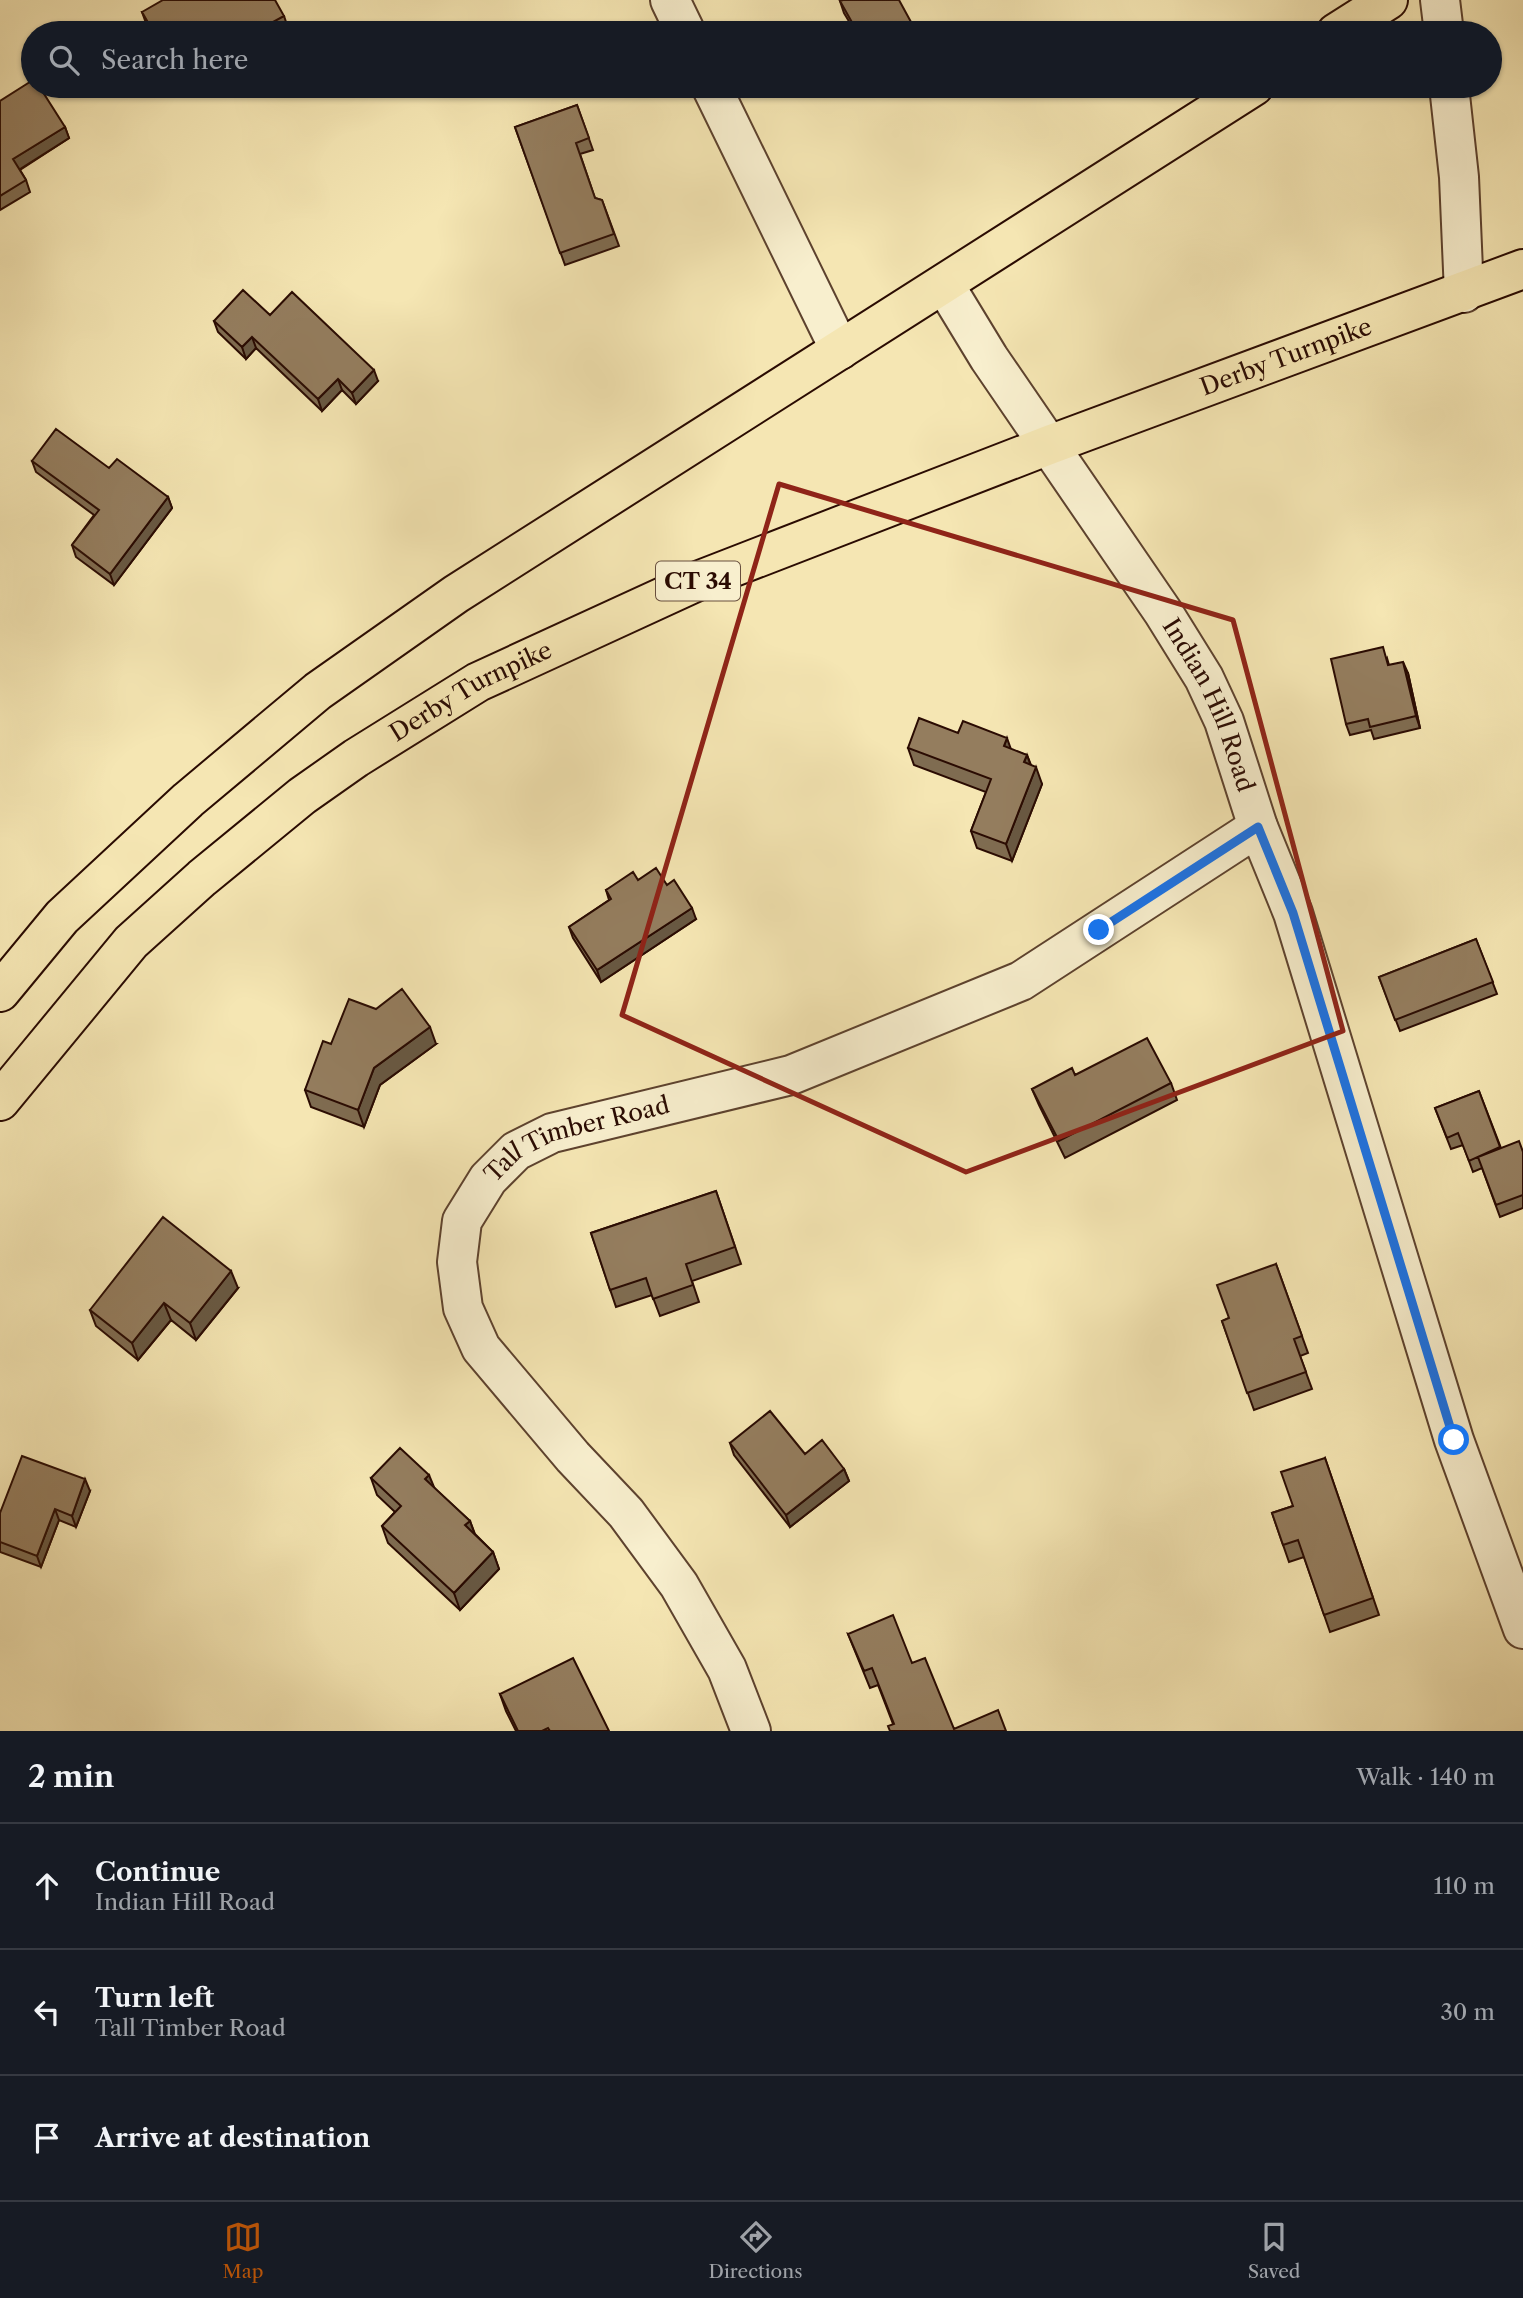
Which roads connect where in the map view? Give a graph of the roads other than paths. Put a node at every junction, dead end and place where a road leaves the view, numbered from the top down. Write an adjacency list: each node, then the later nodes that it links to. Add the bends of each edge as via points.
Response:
1 (670, 0): 4 (street)
2 (1388, 0): 5 (highway)
3 (1440, 0): 6 (street)
4 (680, 21)
5 (1355, 21)
6 (1443, 21)
7 (717, 98): 13 (street)
8 (1235, 98): 11 (highway)
9 (1450, 98): 12 (street, via 1460,177)
10 (1523, 269): 12 (highway, Derby Turnpike / CT 34)
11 (944, 284): 13 (highway); 14 (street)
12 (1464, 292): 14 (highway, Derby Turnpike / CT 34)
13 (840, 351): 16 (highway, via 456,594 318,691 201,789 62,917)
14 (1049, 445): 15 (street, Indian Hill Road, via 1204,678 1224,722); 17 (highway, Derby Turnpike / CT 34, via 700,580 478,681 417,719 302,796 131,942)
15 (1258, 827): 18 (street, Indian Hill Road, via 1293,913 1454,1440); 19 (street, Tall Timber Road, via 1021,981 791,1075 552,1133 516,1151 488,1179 462,1221 457,1262 463,1308 481,1348 626,1513 679,1585 727,1669)
16 (0, 992)
17 (0, 1101)
18 (1523, 1629)
19 (751, 1731)

